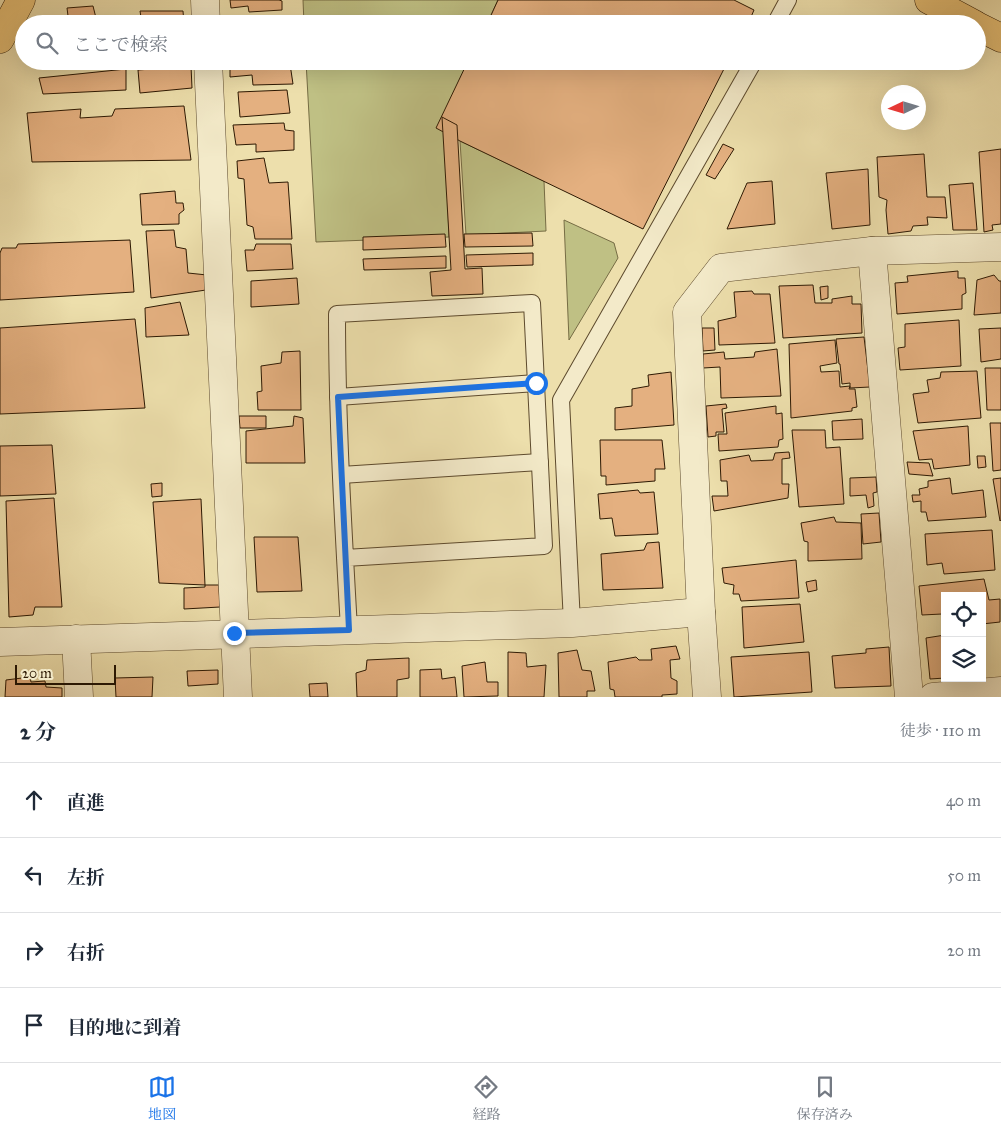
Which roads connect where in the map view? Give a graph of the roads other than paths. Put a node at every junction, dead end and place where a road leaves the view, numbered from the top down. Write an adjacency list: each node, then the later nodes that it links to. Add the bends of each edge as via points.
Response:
1 (21, 0): 10 (main road)
2 (205, 0): 5 (street)
3 (788, 0): 6 (lane)
4 (929, 0): 7 (main road)
5 (206, 15)
6 (780, 15)
7 (957, 15)
8 (986, 30): 9 (main road)
9 (1001, 38)
10 (0, 39)
11 (208, 70): 23 (street)
12 (749, 70): 21 (lane, via 561,400)
13 (1001, 247): 14 (street)
14 (872, 251): 20 (street, via 721,268 687,312); 30 (street)
15 (536, 383): 16 (lane); 16 (lane, via 532,303 337,314); 17 (lane)
16 (338, 397): 18 (lane)
17 (540, 462): 18 (lane); 19 (lane, via 544,546)
18 (341, 475): 19 (lane)
19 (345, 558): 22 (lane)
20 (701, 612): 21 (street); 29 (street)
21 (572, 622): 22 (street)
22 (349, 630): 23 (street)
23 (234, 633): 24 (street); 28 (street)
24 (76, 640): 25 (street); 27 (street)
25 (0, 642)
26 (1001, 691): 31 (street)
27 (79, 697)
28 (238, 697)
29 (707, 697)
30 (909, 697)
31 (933, 697)

